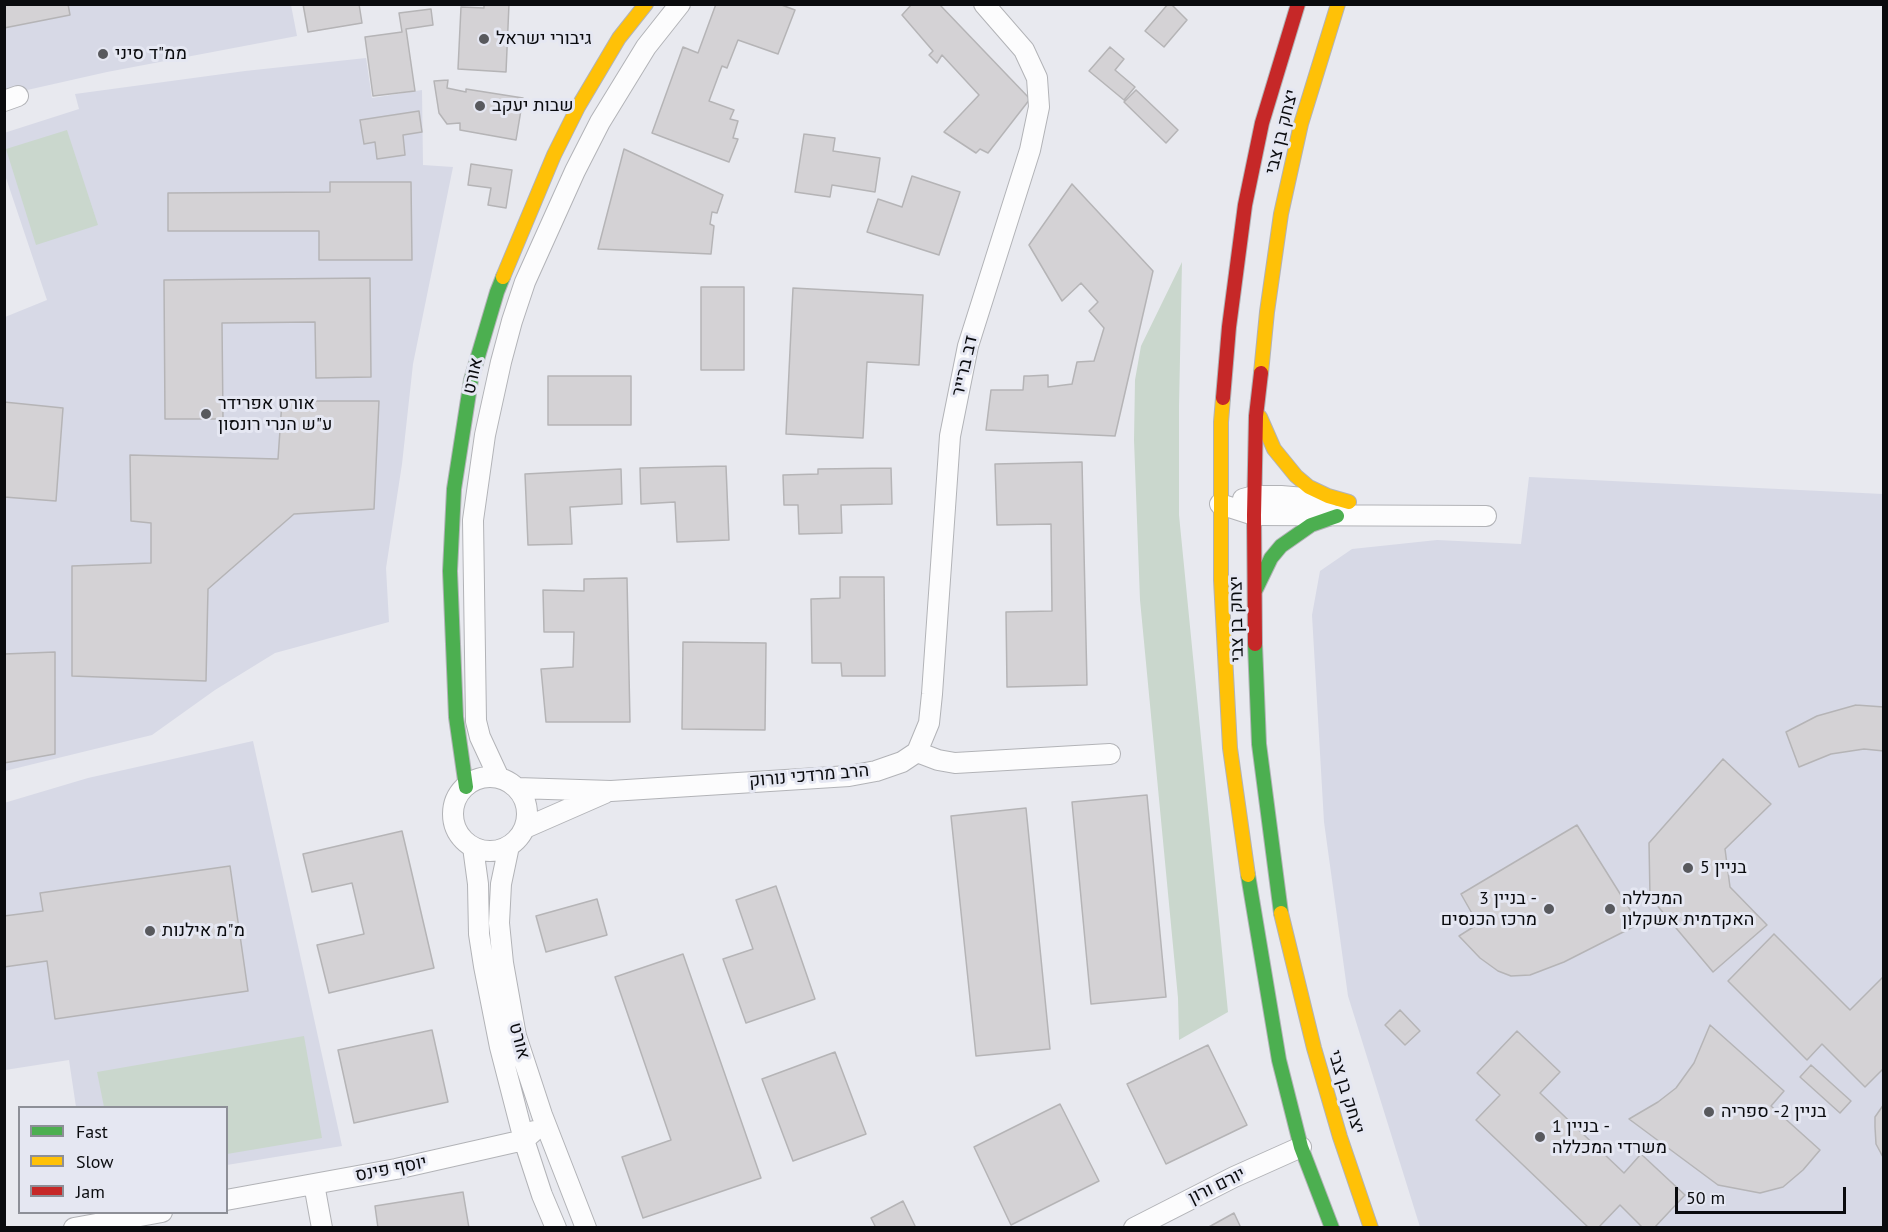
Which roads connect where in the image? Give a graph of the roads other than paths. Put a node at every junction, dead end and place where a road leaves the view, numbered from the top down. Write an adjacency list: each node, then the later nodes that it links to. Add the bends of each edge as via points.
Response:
1 (646, 4): 15 (street, אורט, via 619,38 554,155 497,292 471,380 454,489 450,571 456,717)
2 (680, 4): 14 (street, אורט, via 640,56 571,180 525,282 501,362 484,435 473,520 476,721)
3 (984, 4): 12 (street, דב ברייר, via 1024,50 1037,78 1039,108 1030,150 968,346 950,436 929,723)
4 (1298, 4): 7 (street, יצחק בן צבי, via 1262,123 1244,215 1221,422)
5 (1338, 4): 6 (street, יצחק בן צבי, via 1301,124 1281,214)
6 (1258, 400): 8 (street, יצחק בן צבי); 9 (street, via 1265,430 1286,465 1309,487)
7 (1220, 504): 8 (street); 23 (street, יצחק בן צבי, via 1230,748 1266,990)
8 (1254, 505): 9 (street); 11 (street, יצחק בן צבי)
9 (1343, 509): 10 (street); 11 (street, via 1281,546)
10 (1486, 516)
11 (1254, 594): 34 (street, יצחק בן צבי, via 1259,744 1280,908 1314,1048)
12 (917, 752): 13 (street, via 956,763); 17 (street, הרב מרדכי נורוק, via 902,762 849,776)
13 (1110, 754)
14 (499, 778): 15 (street, via 480,778); 16 (street)
15 (466, 787): 20 (street, via 458,796 453,819 463,840)
16 (517, 788): 17 (street, הרב מרדכי נורוק); 18 (street, via 527,807)
17 (610, 791): 18 (street, הרב מרדכי נורוק)
18 (525, 828): 19 (street)
19 (509, 846): 20 (street, via 497,851); 21 (street, אורט, via 501,884 499,923 503,963 516,1036)
20 (473, 847): 22 (street, אורט, via 484,966)
21 (542, 1115): 22 (street); 31 (street, אורט)
22 (524, 1140): 24 (street, יוסף פינס); 30 (street, אורט)
23 (1301, 1147): 32 (street, יורם ורון); 33 (street, יצחק בן צבי)
24 (314, 1184): 25 (street, יוסף פינס); 29 (street)
25 (228, 1200)
26 (153, 1214): 27 (street)
27 (96, 1226): 28 (street)
28 (74, 1227)
29 (322, 1227)
30 (556, 1227)
31 (586, 1227)
32 (1134, 1227)
33 (1332, 1227)
34 (1371, 1227)

